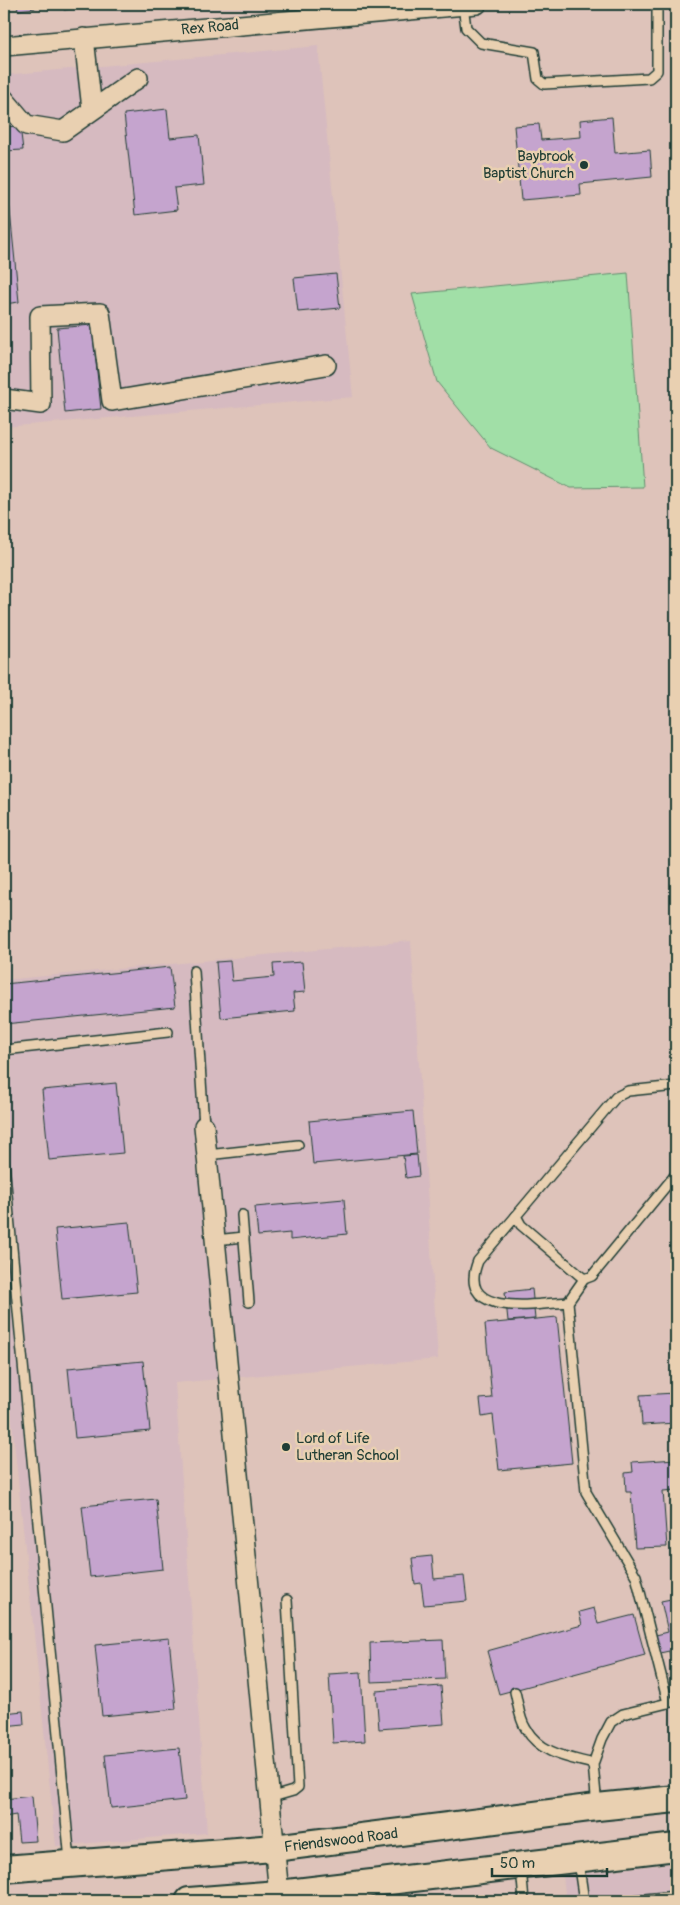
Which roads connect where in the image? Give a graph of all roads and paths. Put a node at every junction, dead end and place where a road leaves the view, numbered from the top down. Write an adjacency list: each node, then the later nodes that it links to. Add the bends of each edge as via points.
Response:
1 (470, 4): 2 (lane, via 466,28 481,43 534,52 538,79 544,84 649,78 658,72); 3 (street, Rex Road)
2 (657, 4)
3 (397, 7): 4 (street, Rex Road)
4 (84, 38): 5 (street, Rex Road); 8 (street)
5 (4, 46)
6 (138, 78): 8 (street)
7 (4, 99): 8 (street, via 26,125 63,131)
8 (92, 109)
9 (326, 365): 10 (street, via 112,401 100,313 40,316 41,404)
10 (4, 400)
11 (194, 971): 15 (lane)
12 (168, 1032): 13 (lane)
13 (4, 1050)
14 (676, 1086): 21 (lane, via 628,1091 616,1097)
15 (204, 1126): 17 (street)
16 (298, 1145): 17 (lane)
17 (207, 1155): 23 (street)
18 (4, 1162): 37 (lane)
19 (676, 1174): 24 (lane, via 592,1276)
20 (242, 1215): 22 (lane)
21 (516, 1216): 24 (lane, via 521,1225); 26 (lane, via 478,1261 474,1270 477,1290 483,1298 505,1306)
22 (244, 1237): 23 (lane); 25 (lane)
23 (216, 1240): 31 (street)
24 (584, 1279): 26 (lane)
25 (249, 1302)
26 (568, 1302): 29 (lane, via 586,1492 636,1576)
27 (288, 1600): 31 (lane, via 298,1787)
28 (514, 1692): 30 (lane, via 525,1728 535,1740 552,1753)
29 (672, 1702): 30 (lane, via 623,1714 611,1722)
30 (592, 1764): 33 (lane)
31 (270, 1798): 35 (street)
32 (676, 1799): 33 (main road, Friendswood Road)
33 (597, 1807): 35 (main road, Friendswood Road)
34 (676, 1847): 36 (main road)
35 (274, 1848): 37 (main road, Friendswood Road); 40 (street)
36 (577, 1859): 38 (main road); 44 (lane)
37 (70, 1863): 39 (main road, Friendswood Road)
38 (520, 1865): 40 (main road); 43 (lane)
39 (4, 1869)
40 (279, 1894): 42 (main road)
41 (676, 1896): 45 (lane)
42 (189, 1901)
43 (524, 1901)
44 (584, 1901)
45 (624, 1901)

